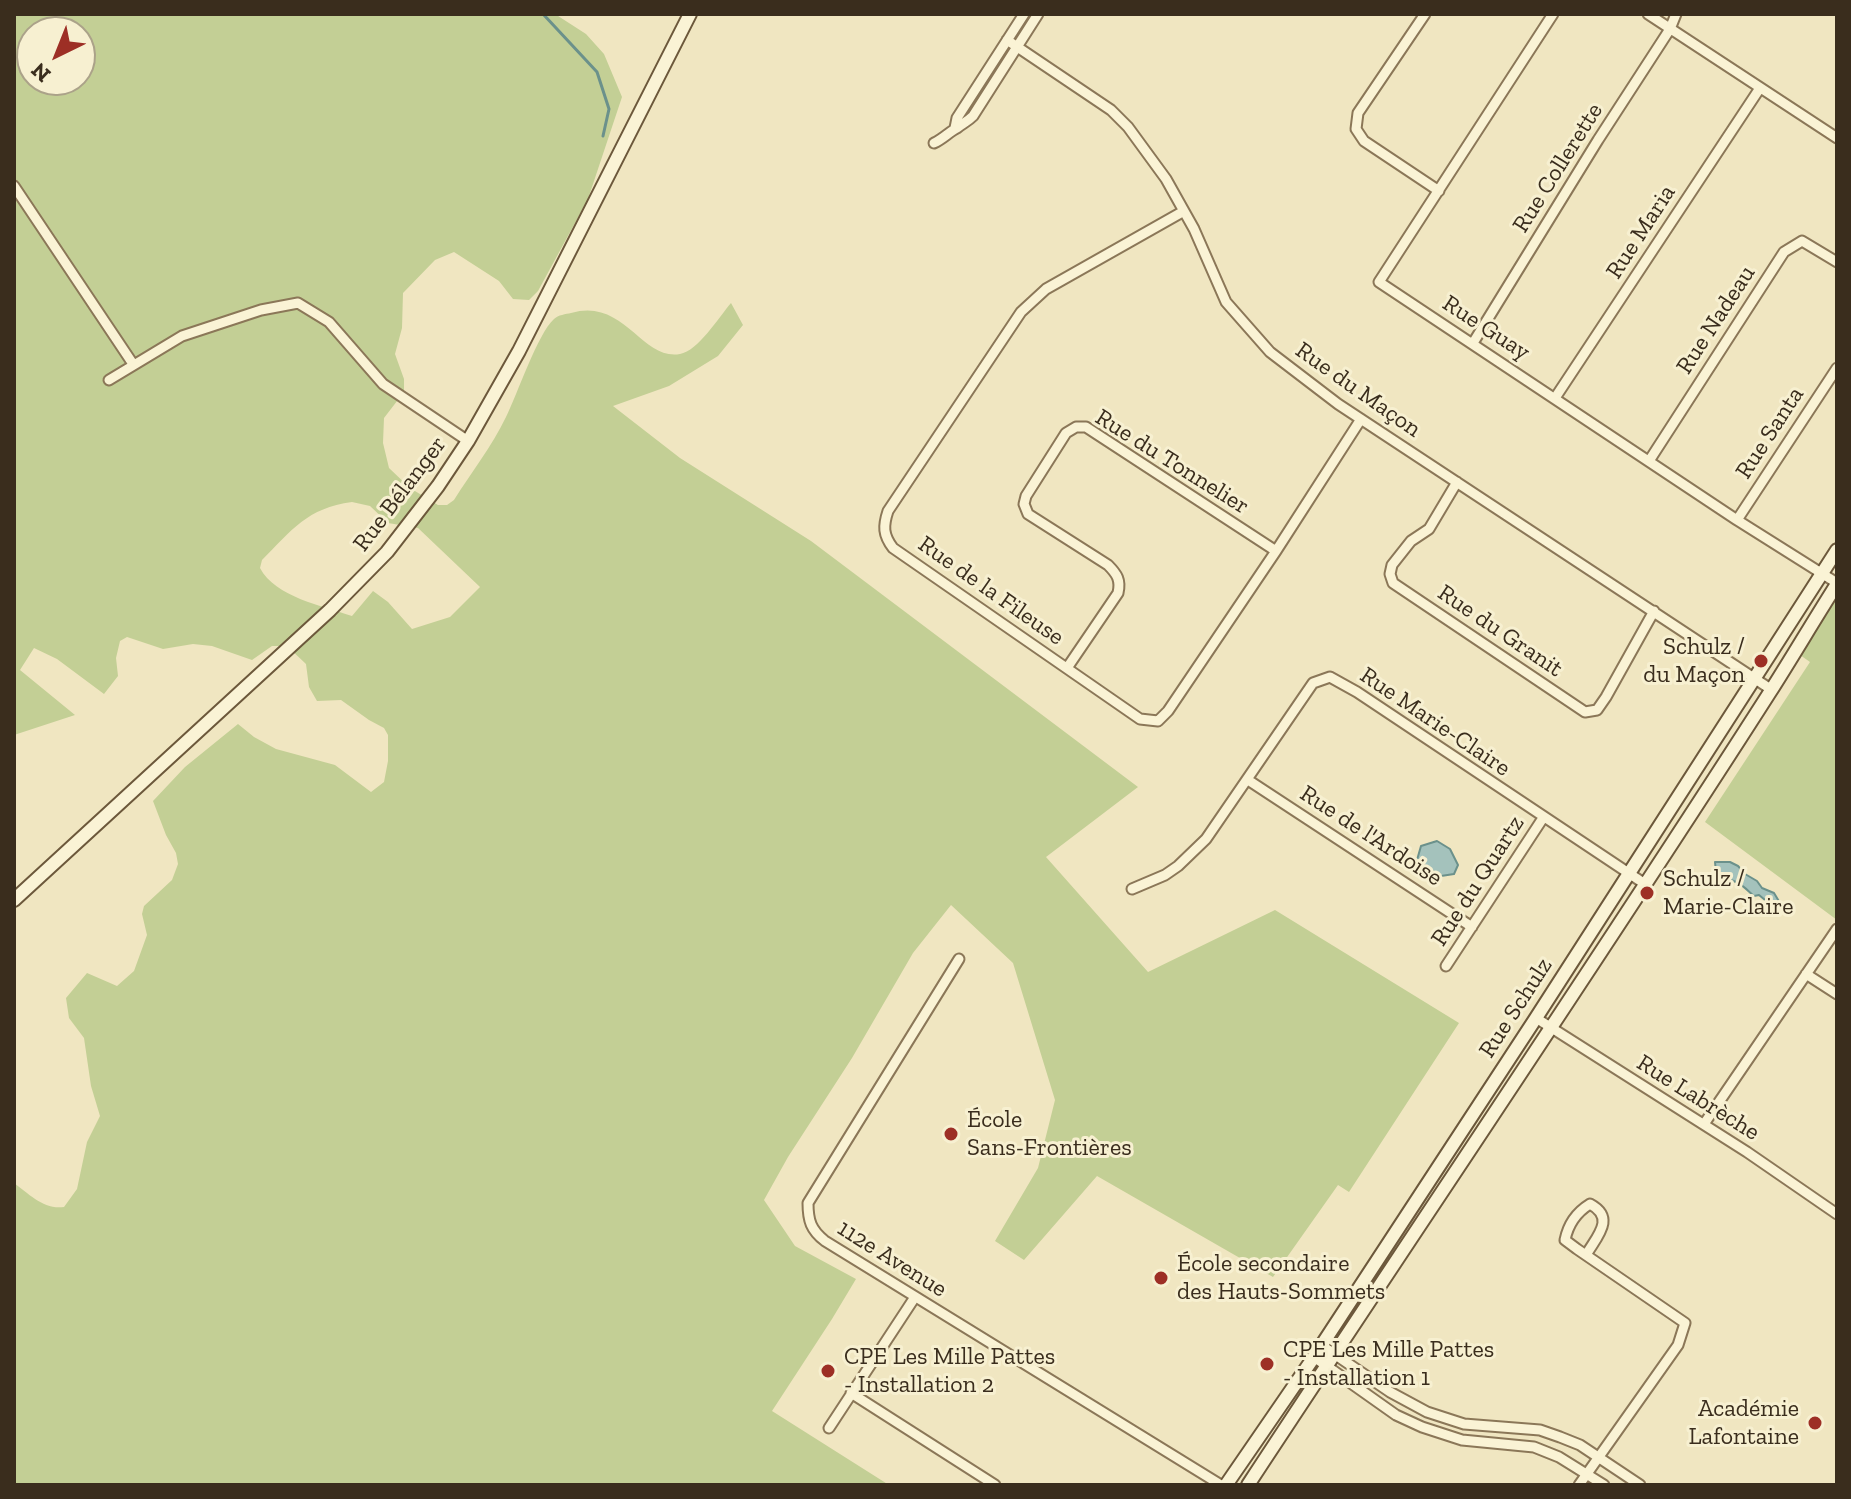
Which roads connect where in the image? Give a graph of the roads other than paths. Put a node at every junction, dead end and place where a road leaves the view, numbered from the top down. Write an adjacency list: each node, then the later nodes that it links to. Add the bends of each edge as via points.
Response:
1 (690, 14): 25 (street, Rue Bélanger)
2 (1024, 14): 9 (street)
3 (1038, 14): 10 (street)
4 (1425, 14): 16 (street, via 1358,113 1356,129 1364,141)
5 (1553, 14): 16 (street, Rue Guay)
6 (1648, 14): 8 (street)
7 (1676, 14): 8 (street, Rue Collerette)
8 (1670, 29): 11 (street); 19 (street, Rue Collerette)
9 (1007, 40): 10 (street, Rue du Maçon); 12 (street)
10 (1017, 47): 12 (street, via 973,116); 17 (street, Rue du Maçon, via 1120,118)
11 (1760, 88): 13 (street); 23 (street, Rue Maria)
12 (955, 128): 14 (street)
13 (1837, 138)
14 (934, 143)
15 (14, 186): 20 (street)
16 (1439, 191): 19 (street, Rue Guay, via 1379,282)
17 (1184, 211): 24 (street, Rue du Maçon, via 1226,302 1270,352); 34 (street, Rue de la Fileuse, via 1046,289 1021,312 883,525 893,548)
18 (1837, 262): 26 (street, Rue Nadeau, via 1802,241 1784,252)
19 (1473, 343): 23 (street, Rue Guay)
20 (133, 364): 22 (street); 25 (street, via 182,336 298,303 329,322 383,384)
21 (1837, 368): 28 (street, Rue Santa)
22 (109, 380)
23 (1555, 398): 26 (street, Rue Guay)
24 (1361, 419): 27 (street, Rue du Maçon); 30 (street, Rue de la Fileuse)
25 (468, 441): 44 (street, Rue Bélanger, via 387,552 330,610)
26 (1649, 461): 28 (street, Rue Guay)
27 (1457, 482): 33 (street, Rue du Maçon); 33 (street, Rue du Granit, via 1429,529 1392,565 1393,583 1585,712 1597,710 1606,697)
28 (1737, 520): 31 (street, Rue Guay)
29 (1837, 550): 31 (street, Rue Schulz)
30 (1276, 551): 34 (street, Rue de la Fileuse, via 1158,721 1140,719); 34 (street, Rue du Tonnelier, via 1086,427 1076,427 1066,433 1024,504 1028,514 1108,565 1120,585)
31 (1822, 574): 32 (street, Rue Guay); 35 (street, Rue Schulz)
32 (1837, 584): 36 (street, Rue Schulz)
33 (1654, 611): 35 (street, Rue du Maçon)
34 (1067, 668)
35 (1755, 679): 36 (street, Rue du Maçon); 37 (street, Rue Schulz)
36 (1772, 690): 38 (street, Rue Schulz)
37 (1700, 765): 38 (street); 41 (street, Rue Schulz)
38 (1716, 775): 42 (street, Rue Schulz)
39 (1248, 780): 40 (street, Rue Marie-Claire, via 1313,683 1330,677); 43 (street, Rue Marie-Claire, via 1188,857 1165,875); 45 (street, Rue de l'Ardoise)
40 (1543, 818): 41 (street, Rue Marie-Claire); 45 (street, Rue du Quartz)
41 (1629, 874): 42 (street, Rue Marie-Claire); 51 (street, Rue Schulz)
42 (1645, 884): 52 (street, Rue Schulz)
43 (1132, 889)
44 (14, 900)
45 (1472, 927): 48 (street, Rue du Quartz)
46 (1837, 929): 49 (street)
47 (959, 959): 56 (street, 112e Avenue, via 808,1203 813,1232)
48 (1446, 966)
49 (1806, 974): 50 (street); 53 (street)
50 (1837, 994)
51 (1536, 1018): 52 (street, Rue Labrèche); 57 (street, Rue Schulz)
52 (1551, 1028): 53 (street, Rue Labrèche); 58 (street, Rue Schulz)
53 (1704, 1124): 54 (street, Rue Labrèche)
54 (1837, 1214)
55 (1586, 1255): 55 (street, via 1565,1240 1580,1210 1590,1204 1600,1209 1604,1223); 65 (street, via 1685,1323 1678,1345)
56 (915, 1297): 61 (street); 68 (street, 112e Avenue)
57 (1321, 1345): 58 (street); 59 (street, Rue Schulz)
58 (1334, 1353): 60 (street, Rue Schulz); 65 (street, via 1427,1412 1464,1424 1540,1430)
59 (1314, 1357): 60 (street); 62 (street, Rue Schulz)
60 (1326, 1365): 64 (street, Rue Schulz); 66 (street, via 1396,1415 1422,1427 1462,1440 1534,1447)
61 (851, 1393): 63 (street); 67 (street)
62 (1267, 1423): 64 (street); 68 (street, Rue Schulz)
63 (829, 1428)
64 (1282, 1434): 69 (street, Rue Schulz)
65 (1597, 1457): 66 (street); 72 (street)
66 (1586, 1474): 70 (street); 71 (street)
67 (995, 1485)
68 (1223, 1485)
69 (1248, 1485)
70 (1579, 1485)
71 (1604, 1485)
72 (1640, 1485)

